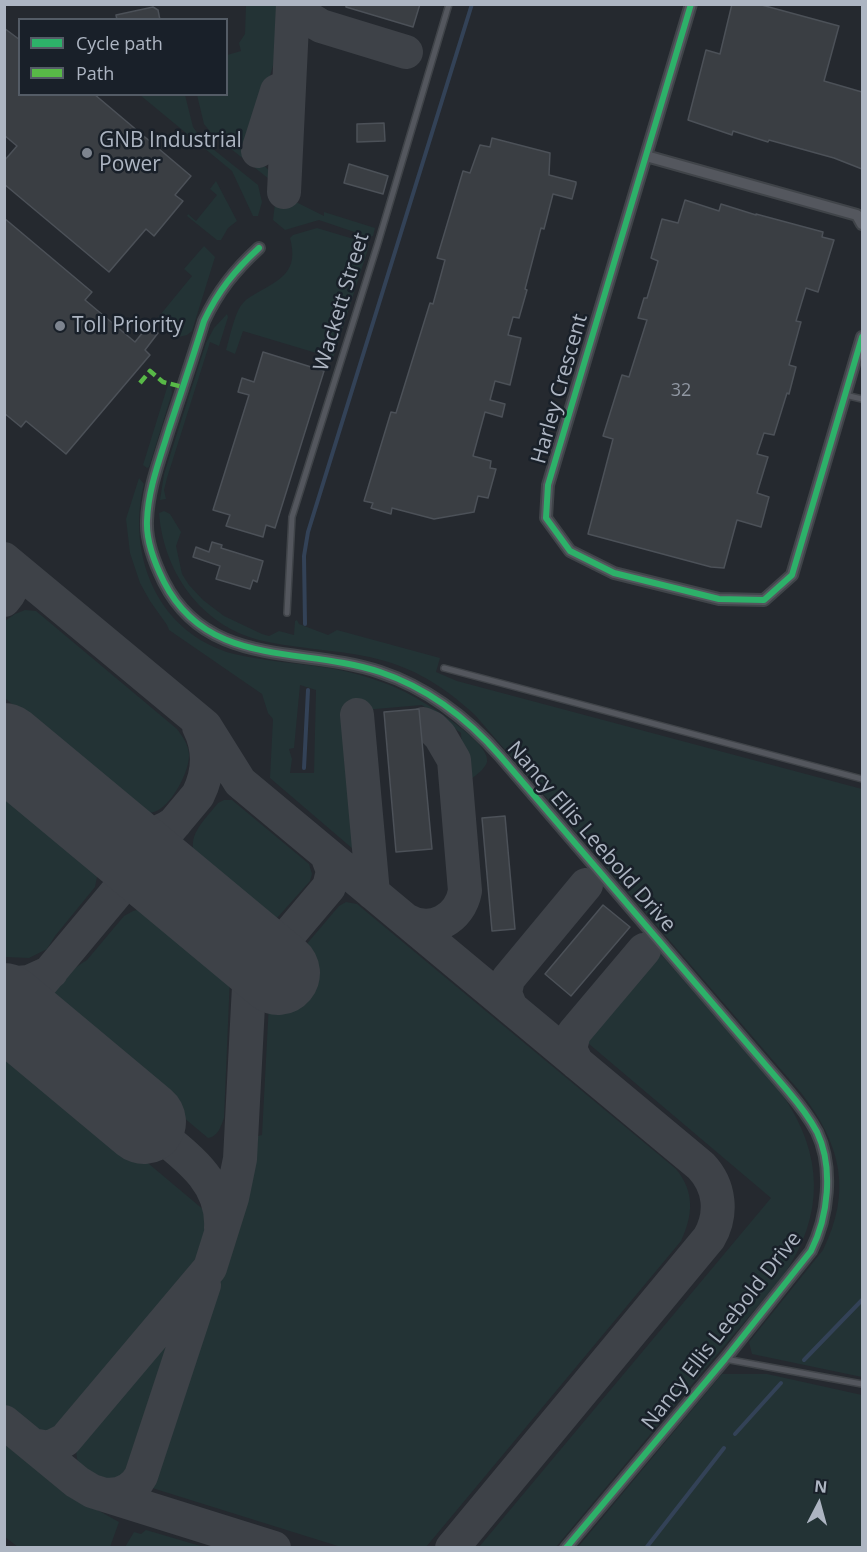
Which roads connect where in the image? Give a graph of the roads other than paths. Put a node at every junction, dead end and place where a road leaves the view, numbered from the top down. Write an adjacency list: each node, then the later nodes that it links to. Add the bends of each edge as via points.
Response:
1 (449, 4): 9 (lane, Wackett Street, via 292,517)
2 (691, 4): 3 (street, Harley Crescent)
3 (646, 156): 4 (street, via 856,215); 7 (street, Harley Crescent, via 548,485 546,518 570,551 614,573 719,598 764,600 792,575)
4 (862, 224)
5 (259, 248): 12 (street, Nancy Ellis Leebold Drive, via 236,269 204,321 150,493 148,535 157,565 186,614 218,637 255,650 378,671 430,695 471,726 800,1106 817,1132 823,1155 827,1189 823,1221 802,1264)
6 (862, 337): 7 (street, Harley Crescent)
7 (845, 395): 8 (lane)
8 (862, 399)
9 (287, 613)
10 (444, 668): 11 (lane)
11 (862, 779)
12 (725, 1359): 13 (lane); 14 (street, Nancy Ellis Leebold Drive)
13 (862, 1384)
14 (566, 1548)

